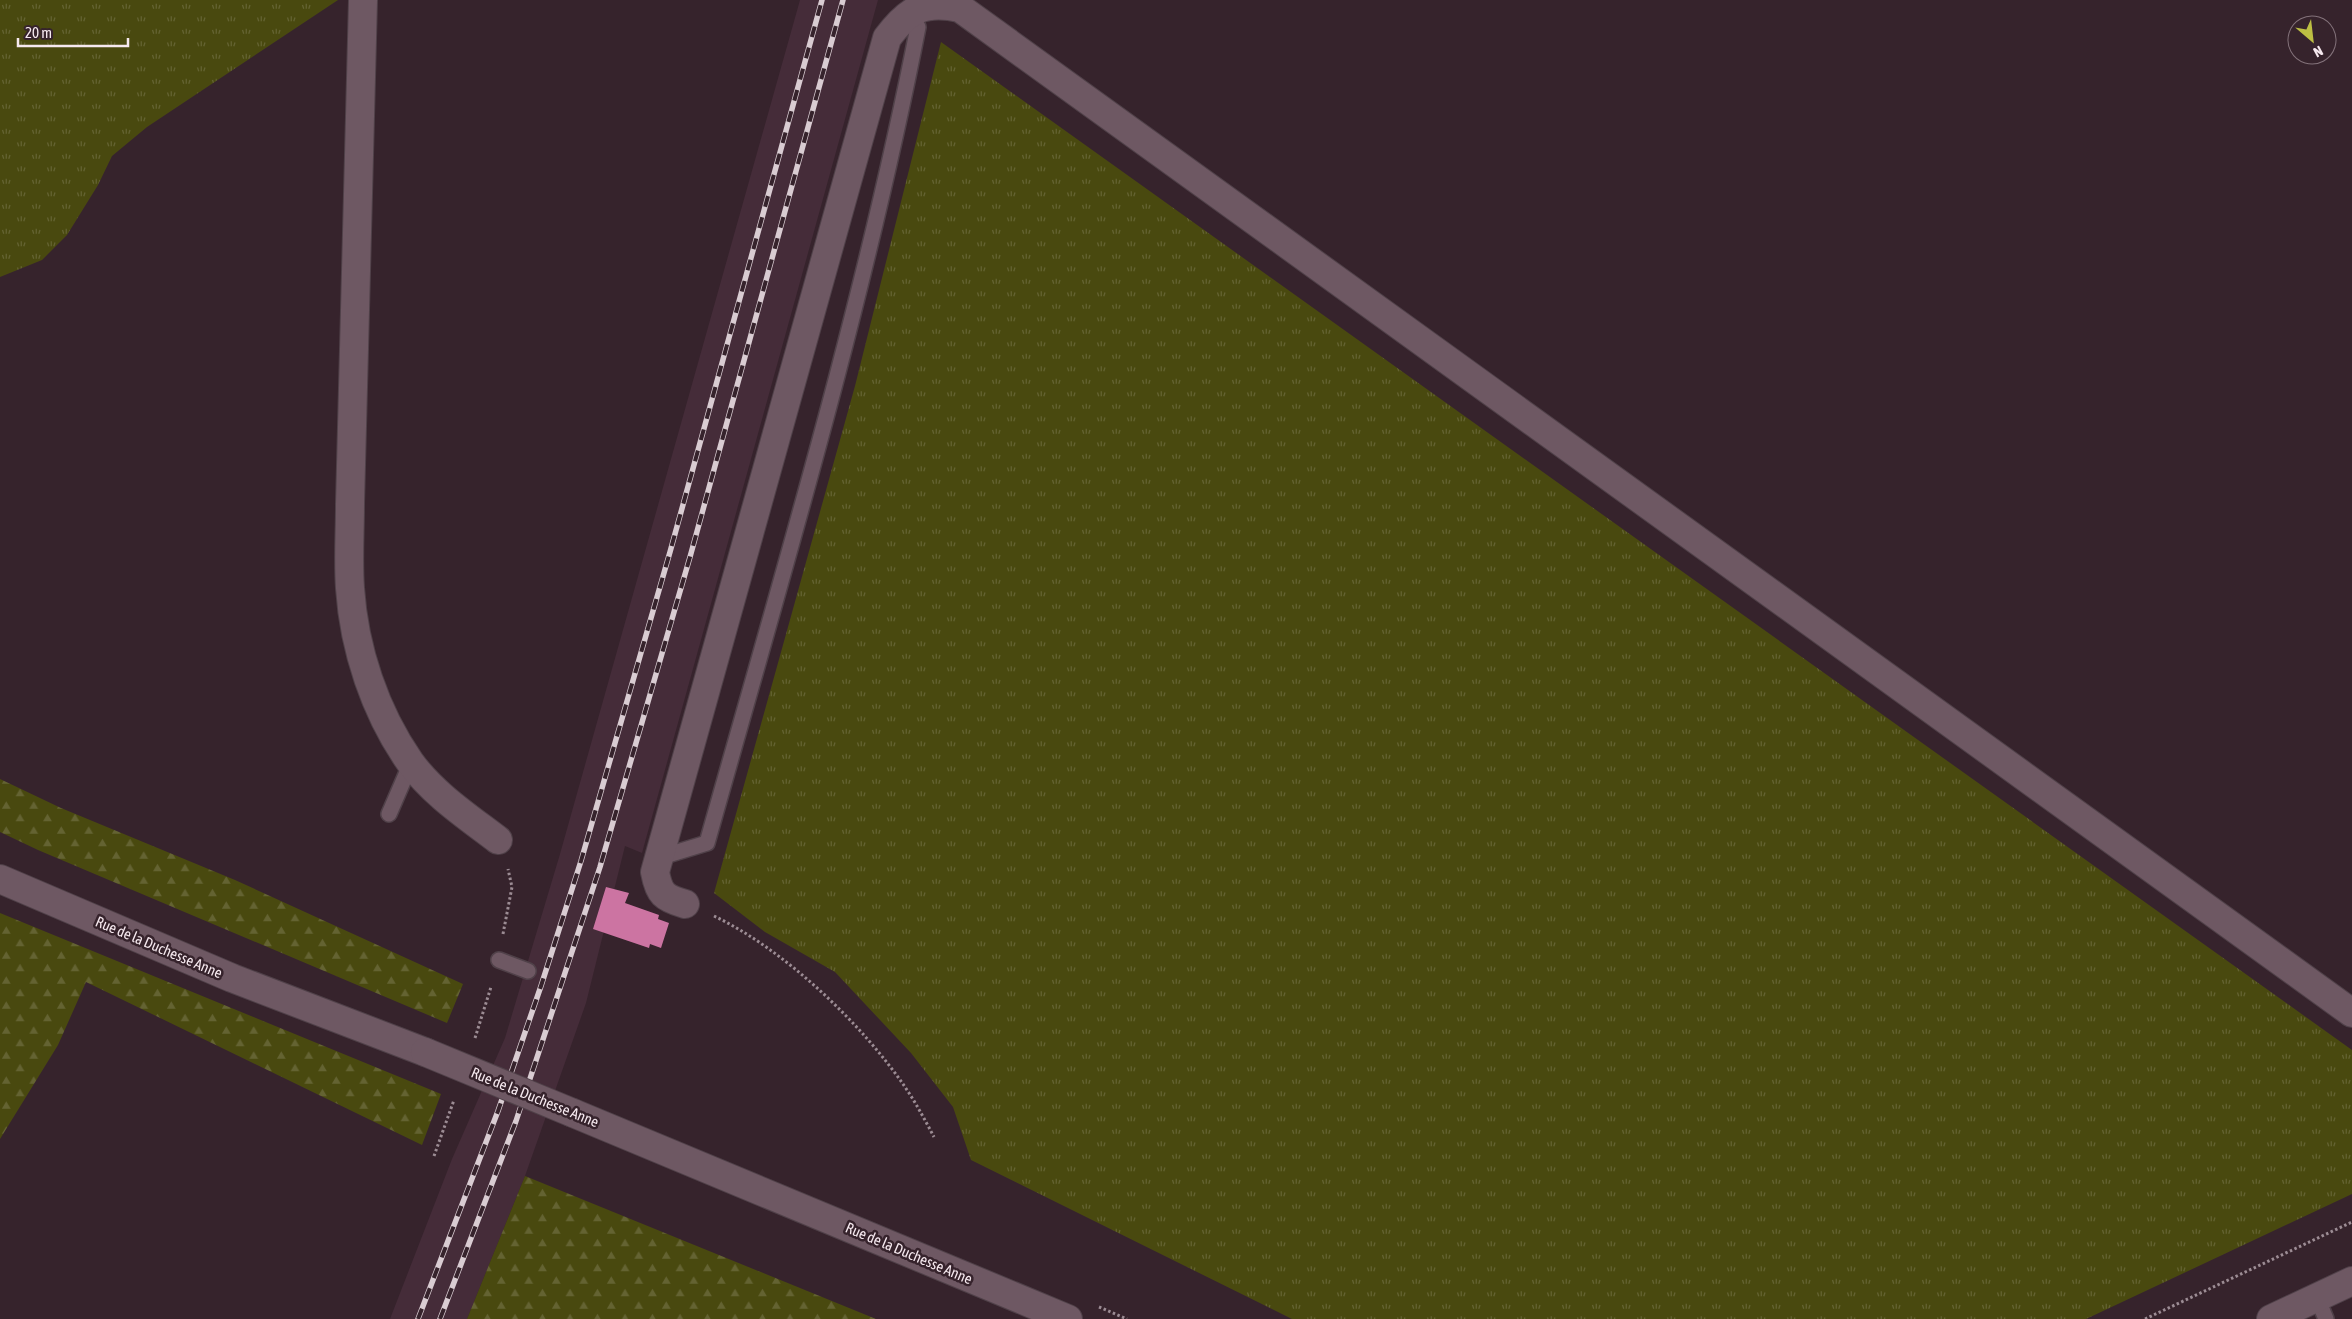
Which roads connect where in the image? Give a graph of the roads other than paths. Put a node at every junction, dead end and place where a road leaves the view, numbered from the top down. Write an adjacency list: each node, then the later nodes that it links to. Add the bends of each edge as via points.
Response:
1 (363, 0): 3 (street, via 350,588 359,643 375,700)
2 (908, 6): 6 (street, via 886,38); 6 (lane, via 918,27 873,236 828,412 707,843); 11 (street, via 942,3 960,8)
3 (411, 763): 4 (lane); 5 (street, via 432,786)
4 (390, 814)
5 (498, 840)
6 (658, 858): 8 (street, via 655,872 658,888 668,899)
7 (0, 879): 14 (street, Rue de la Duchesse Anne, bridge, via 232,978 425,1052)
8 (686, 904)
9 (498, 960): 10 (lane)
10 (528, 972)
11 (2352, 1012)
12 (2352, 1281): 13 (street)
13 (2321, 1308): 15 (street)
14 (1068, 1319)
15 (2271, 1319)

